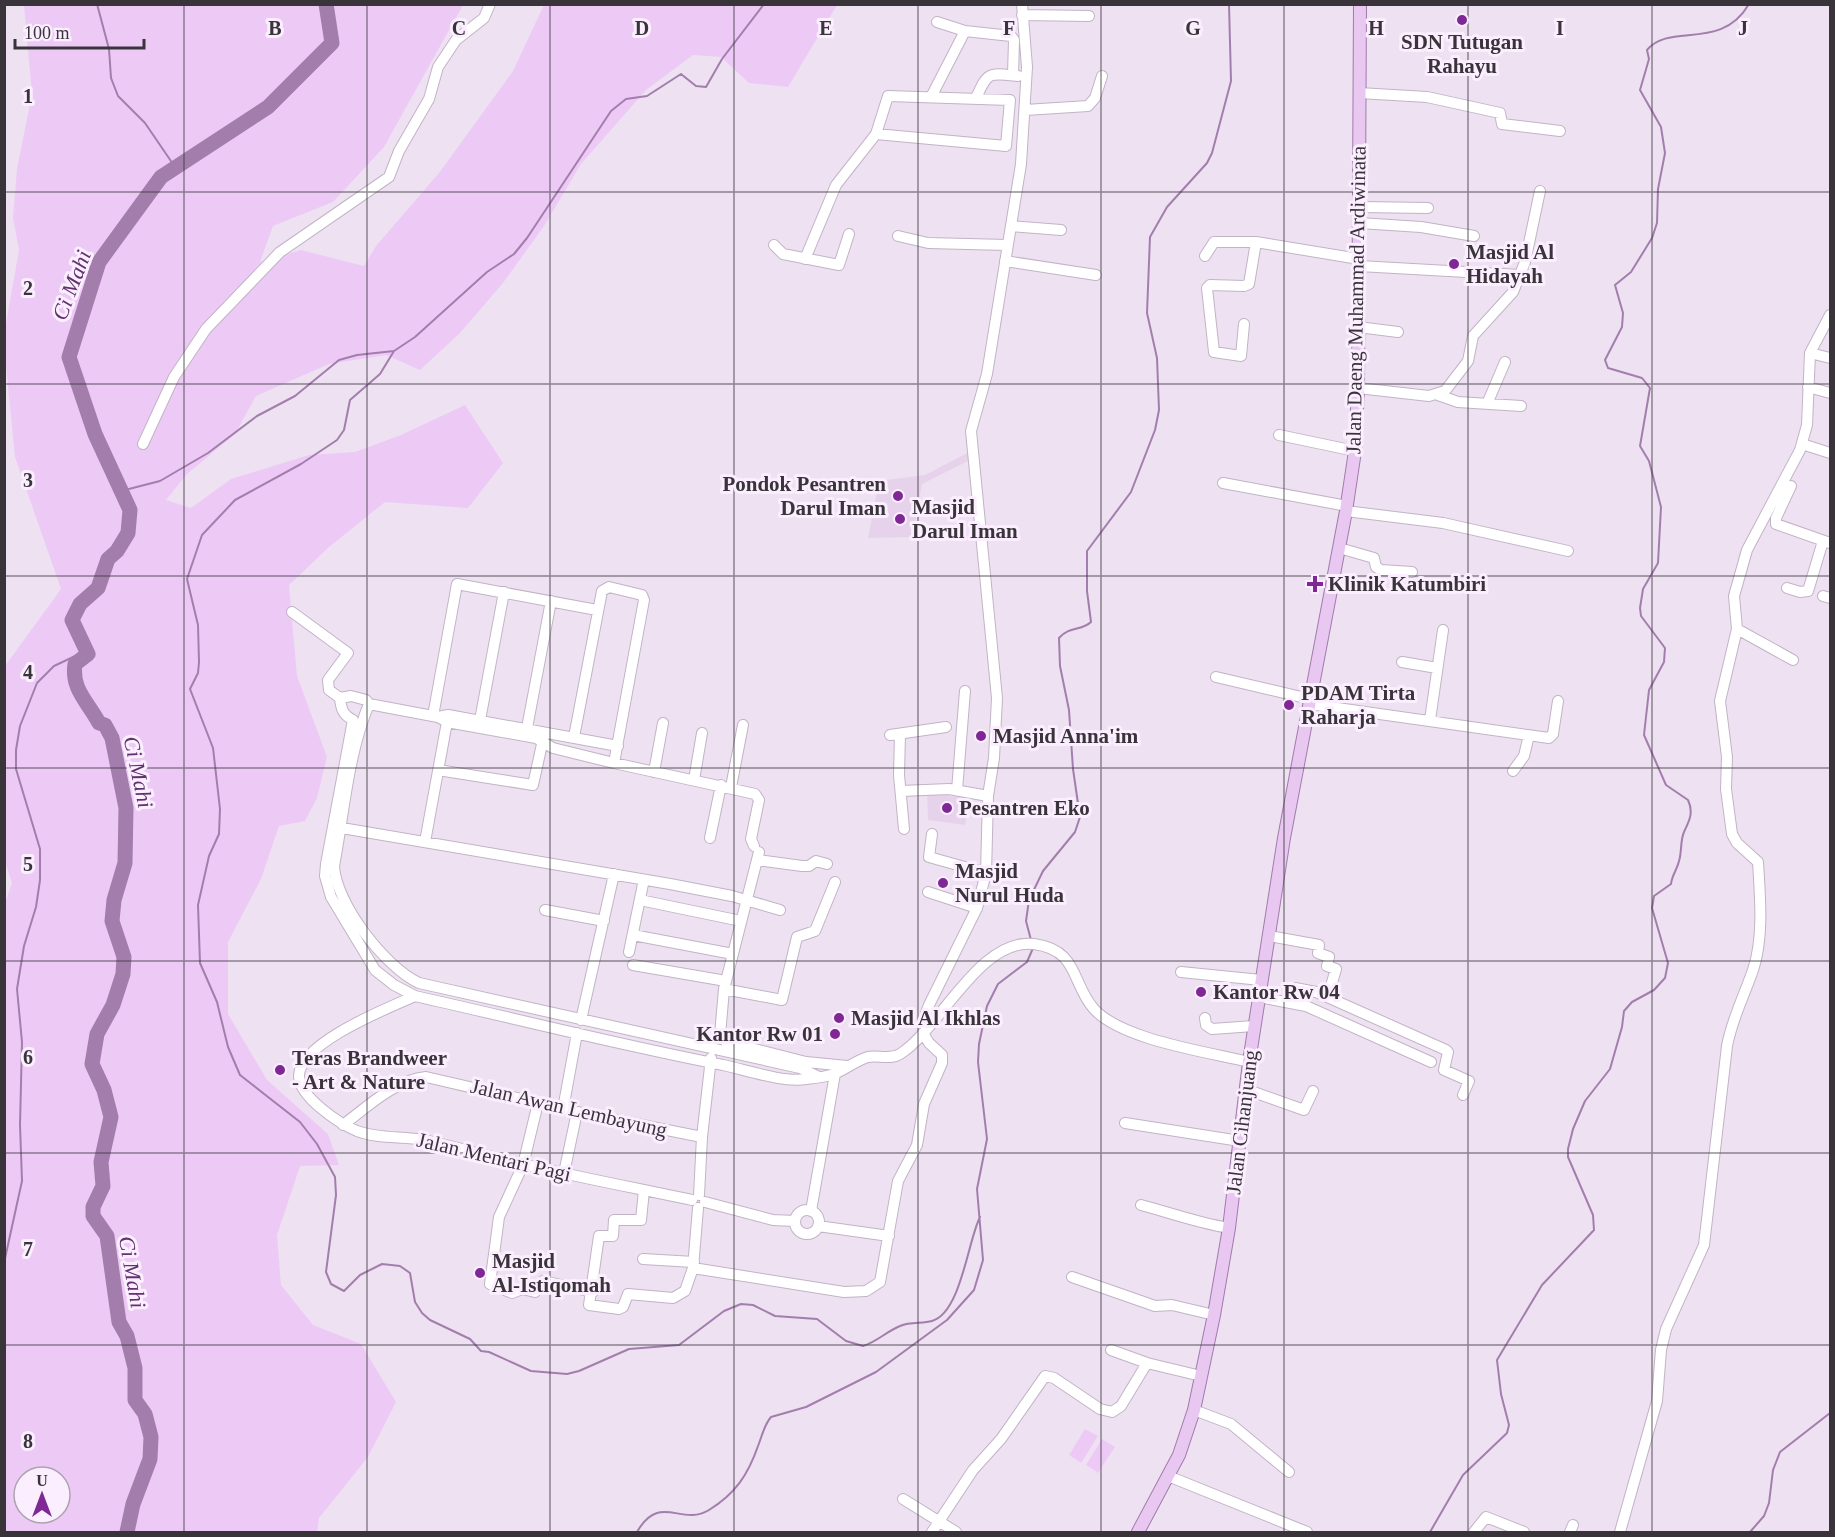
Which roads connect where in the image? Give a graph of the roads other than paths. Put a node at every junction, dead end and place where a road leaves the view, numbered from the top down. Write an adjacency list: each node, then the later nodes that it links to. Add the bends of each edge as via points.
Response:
1 (490, 4): 48 (street, via 484,18 456,40 438,67 429,99 389,177 280,252 207,329 174,377)
2 (1360, 4): 10 (main road, Jalan Daeng Muhammad Ardiwinata)
3 (1022, 10): 4 (street); 9 (street)
4 (1089, 16)
5 (937, 22): 6 (street)
6 (965, 31): 7 (street, via 1011,36); 11 (street)
7 (1013, 75): 9 (street); 12 (street, via 986,76)
8 (1102, 76): 13 (street, via 1088,106)
9 (1026, 77): 13 (street)
10 (1359, 93): 14 (street, via 1427,97 1500,113 1502,124); 17 (main road, Jalan Daeng Muhammad Ardiwinata)
11 (931, 97): 12 (street); 15 (street, via 888,96)
12 (976, 98): 15 (street, via 1010,100 1006,146)
13 (1024, 110): 20 (street, via 1021,164)
14 (1560, 131)
15 (876, 134): 29 (street, via 836,184)
16 (1540, 191): 33 (street)
17 (1359, 207): 18 (street); 19 (main road, Jalan Daeng Muhammad Ardiwinata)
18 (1428, 208)
19 (1359, 223): 24 (street); 31 (main road, Jalan Daeng Muhammad Ardiwinata)
20 (1011, 225): 21 (street); 27 (street)
21 (1061, 230)
22 (849, 234): 29 (street, via 840,265)
23 (898, 236): 27 (street, via 928,243)
24 (1474, 236)
25 (1256, 242): 28 (street, via 1214,242); 31 (street); 35 (street, via 1249,284 1208,288 1214,352 1241,356)
26 (774, 245): 29 (street, via 783,254)
27 (1007, 245): 30 (street)
28 (1205, 256)
29 (805, 259)
30 (1005, 261): 32 (street); 96 (street, via 987,374 971,431 997,698)
31 (1359, 262): 33 (street); 36 (main road, Jalan Daeng Muhammad Ardiwinata)
32 (1096, 275)
33 (1520, 275): 44 (street, via 1513,292 1473,336 1468,361)
34 (1830, 315): 38 (street)
35 (1244, 324)
36 (1358, 327): 37 (street); 42 (main road, Jalan Daeng Muhammad Ardiwinata)
37 (1398, 332)
38 (1810, 353): 39 (street); 41 (street)
39 (1830, 358)
40 (1505, 362): 45 (street)
41 (1808, 387): 43 (street); 49 (street)
42 (1358, 388): 44 (street); 50 (main road, Jalan Daeng Muhammad Ardiwinata)
43 (1830, 393)
44 (1438, 395): 45 (street, via 1458,402)
45 (1487, 404): 46 (street)
46 (1521, 406)
47 (1279, 435): 50 (street)
48 (143, 444)
49 (1802, 444): 51 (street); 52 (street)
50 (1355, 451): 54 (main road, Jalan Daeng Muhammad Ardiwinata)
51 (1830, 453)
52 (1795, 462): 55 (street, via 1792,483 1776,524); 64 (street, via 1748,550 1734,596)
53 (1223, 483): 54 (street)
54 (1346, 508): 56 (main road, Jalan Daeng Muhammad Ardiwinata); 57 (street, via 1443,523)
55 (1827, 542): 59 (street, via 1808,591)
56 (1339, 548): 58 (street, via 1374,558 1381,570); 73 (main road, Jalan Daeng Muhammad Ardiwinata)
57 (1568, 551)
58 (1412, 572)
59 (1787, 588)
60 (504, 592): 61 (street); 75 (street, via 457,584); 76 (street)
61 (551, 601): 62 (street); 82 (street)
62 (597, 610): 86 (street); 87 (street, via 605,588 637,593 644,598)
63 (292, 612): 71 (street, via 348,653 328,680 329,690)
64 (1737, 628): 66 (street); 180 (street, via 1720,701 1721,723 1732,834 1758,862 1756,957 1731,1022 1704,1245 1666,1329 1657,1401)
65 (1443, 630): 68 (street)
66 (1793, 660)
67 (1402, 662): 68 (street)
68 (1437, 668): 77 (street)
69 (1216, 677): 73 (street)
70 (966, 691): 94 (street)
71 (340, 698): 74 (street, via 351,696); 78 (street, via 345,716)
72 (1558, 700): 84 (street, via 1551,738)
73 (1310, 701): 77 (street); 118 (main road, Jalan Cihanjuang)
74 (369, 704): 75 (street); 78 (street)
75 (439, 719): 76 (street, via 448,715); 85 (street); 89 (street)
76 (480, 720): 82 (street)
77 (1430, 720): 84 (street)
78 (357, 721): 97 (street)
79 (663, 723): 91 (street)
80 (743, 725): 93 (street)
81 (945, 728): 95 (street, via 895,735)
82 (527, 729): 85 (street)
83 (702, 733): 92 (street)
84 (1529, 735): 90 (street, via 1524,756)
85 (544, 736): 86 (street); 88 (street, via 553,748); 89 (street, via 533,785)
86 (574, 738): 87 (street)
87 (618, 746): 88 (street)
88 (614, 764): 91 (street)
89 (438, 770): 101 (street)
90 (1513, 771)
91 (654, 772): 92 (street)
92 (694, 780): 93 (street)
93 (726, 786): 100 (street); 102 (street, via 755,794 759,800 751,839)
94 (957, 790): 95 (street); 96 (street)
95 (901, 791): 98 (street)
96 (988, 796): 104 (street)
97 (337, 827): 101 (street); 108 (street)
98 (904, 829)
99 (932, 834): 104 (street, via 929,856)
100 (710, 838)
101 (425, 842): 105 (street)
102 (757, 853): 103 (street, via 802,866 816,861); 111 (street)
103 (827, 864)
104 (986, 873): 112 (street)
105 (614, 874): 111 (street); 115 (street)
106 (835, 882): 124 (street, via 815,931 797,936 782,1000)
107 (643, 884): 110 (street)
108 (332, 885): 125 (street, via 375,970); 130 (street, via 387,960 405,976 419,983)
109 (928, 892): 112 (street)
110 (640, 900): 116 (street); 117 (street)
111 (746, 901): 114 (street); 116 (street)
112 (977, 908): 132 (street, via 929,1005)
113 (544, 910): 115 (street)
114 (780, 910)
115 (604, 921): 130 (street)
116 (741, 921): 120 (street)
117 (633, 934): 119 (street); 120 (street)
118 (1269, 936): 123 (main road, Jalan Cihanjuang); 126 (street, via 1319,945 1317,953 1329,957 1327,966 1336,969)
119 (629, 952)
120 (733, 954): 124 (street)
121 (633, 965): 124 (street)
122 (1181, 972): 123 (street)
123 (1262, 980): 127 (main road, Jalan Cihanjuang)
124 (725, 985): 138 (street, via 719,1029 726,1042 806,1062)
125 (415, 996): 133 (street); 148 (street, Jalan Mentari Pagi, via 366,1018 313,1050 306,1059 299,1076 301,1086)
126 (1328, 996): 128 (street, via 1295,988); 143 (street, via 1446,1050 1444,1070 1469,1081)
127 (1259, 997): 128 (street); 131 (main road, Jalan Cihanjuang)
128 (1286, 1002): 136 (street, via 1306,1006)
129 (1204, 1018): 131 (street, via 1212,1029)
130 (581, 1020): 133 (street, via 573,1023); 134 (street)
131 (1254, 1026): 135 (main road, Jalan Cihanjuang)
132 (927, 1029): 135 (street, via 1004,949 1033,944 1070,962 1094,1008 1109,1022 1177,1046); 138 (street, via 899,1055 869,1057); 160 (street, via 928,1043 942,1055 942,1063 924,1104 917,1145 898,1182)
133 (576, 1033): 137 (street); 145 (street)
134 (714, 1049): 137 (street); 140 (street, via 800,1068)
135 (1249, 1062): 141 (main road, Jalan Cihanjuang)
136 (1431, 1062)
137 (710, 1063): 140 (street, via 795,1080); 149 (street)
138 (847, 1066): 139 (street)
139 (835, 1074): 140 (street); 156 (street)
140 (819, 1077)
141 (1245, 1089): 142 (street, via 1304,1110); 150 (main road, Jalan Cihanjuang)
142 (1313, 1091)
143 (1463, 1095)
144 (538, 1103): 145 (street, Jalan Awan Lembayung); 148 (street, Jalan Awan Lembayung, via 445,1080 418,1078 374,1101); 151 (street)
145 (563, 1108): 146 (street, Jalan Awan Lembayung)
146 (577, 1112): 149 (street, Jalan Awan Lembayung); 152 (street)
147 (1125, 1123): 150 (street)
148 (343, 1125): 151 (street, Jalan Mentari Pagi, via 360,1132 423,1140)
149 (702, 1137): 154 (street)
150 (1240, 1141): 159 (main road, Jalan Cihanjuang)
151 (523, 1165): 152 (street, Jalan Mentari Pagi); 164 (street, via 499,1217 490,1284 512,1293 522,1289 535,1292 543,1281)
152 (564, 1173): 153 (street, Jalan Mentari Pagi)
153 (644, 1190): 154 (street, Jalan Mentari Pagi); 164 (street, via 641,1220 614,1220 613,1236 599,1236)
154 (698, 1201): 157 (street, Jalan Mentari Pagi, via 773,1220); 162 (street)
155 (1141, 1205): 159 (street, via 1194,1222)
156 (811, 1211): 157 (street, via 800,1212); 158 (street, via 819,1218)
157 (795, 1221): 158 (street, via 800,1231 807,1233)
158 (818, 1226): 160 (street)
159 (1229, 1228): 165 (main road, Jalan Cihanjuang)
160 (889, 1236): 162 (street, via 880,1282 866,1291 844,1292)
161 (643, 1259): 162 (street)
162 (693, 1265): 164 (street, via 685,1292 680,1295 665,1298 628,1294 619,1309 589,1305)
163 (1072, 1277): 165 (street, via 1155,1306 1172,1305)
164 (593, 1292)
165 (1214, 1315): 168 (main road, Jalan Cihanjuang)
166 (1111, 1350): 167 (street)
167 (1147, 1363): 168 (street); 173 (street, via 1121,1406 1112,1412 1101,1409 1054,1377 1045,1376 1001,1439 973,1470)
168 (1201, 1376): 169 (main road, Jalan Cihanjuang)
169 (1194, 1410): 170 (street, via 1231,1424); 171 (main road, Jalan Cihanjuang)
170 (1288, 1472)
171 (1168, 1476): 176 (main road, Jalan Cihanjuang); 177 (street)
172 (903, 1499): 173 (street)
173 (939, 1522): 174 (street); 175 (street)
174 (932, 1533)
175 (956, 1533)
176 (1138, 1533)
177 (1307, 1533)
178 (1474, 1533): 179 (street, via 1486,1517)
179 (1524, 1533)
180 (1620, 1533)

